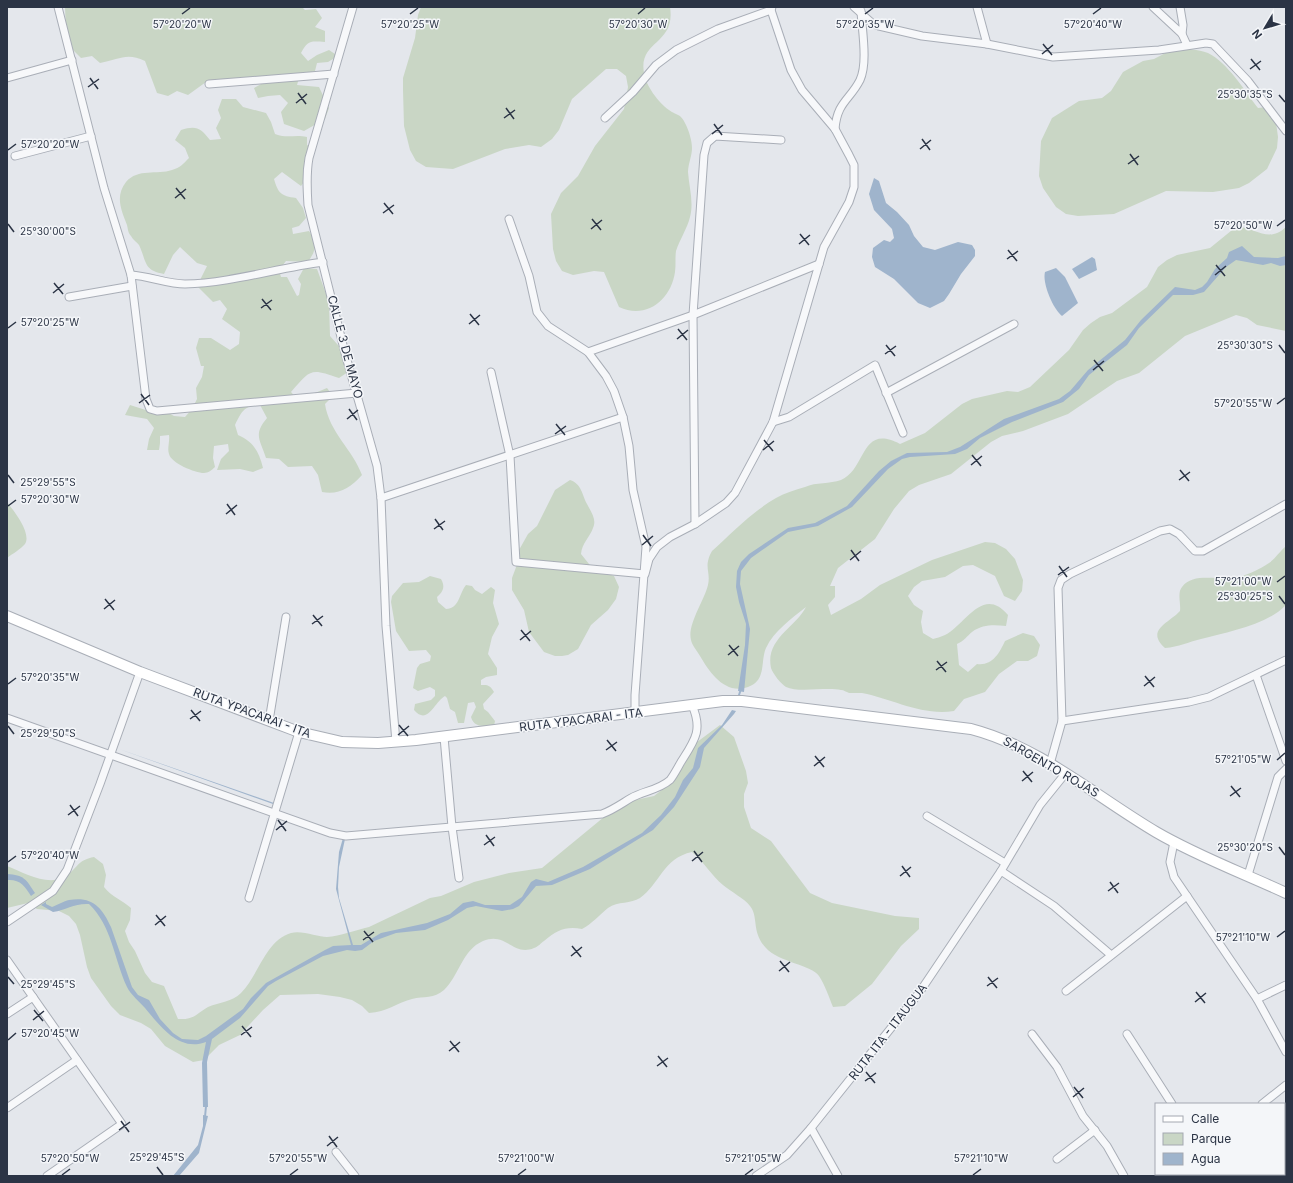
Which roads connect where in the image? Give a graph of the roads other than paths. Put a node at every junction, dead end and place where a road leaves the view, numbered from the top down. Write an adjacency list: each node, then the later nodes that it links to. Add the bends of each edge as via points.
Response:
1 (58, 7): 12 (street)
2 (353, 7): 13 (street, CALLE 3 DE MAYO)
3 (854, 7): 8 (street)
4 (977, 7): 10 (street)
5 (1153, 7): 9 (street)
6 (1180, 7): 9 (street)
7 (771, 8): 16 (street, via 718,29 676,50 656,65 633,92); 17 (street, via 791,70 802,90)
8 (861, 9): 10 (street, via 872,23 879,26 922,36); 17 (street, via 863,68 860,80 842,103 836,116)
9 (1182, 34): 11 (street)
10 (987, 44): 11 (street, via 1053,57 1159,50)
11 (1187, 45): 18 (street, via 1213,44 1222,51)
12 (72, 60): 14 (street); 19 (street)
13 (334, 74): 15 (street); 23 (street, CALLE 3 DE MAYO, via 306,174 308,205)
14 (7, 78)
15 (209, 84)
16 (605, 118)
17 (835, 129): 24 (street, via 854,165 854,187 849,202 824,247)
18 (1286, 131)
19 (91, 136): 21 (street); 25 (street)
20 (781, 140): 28 (street, via 716,136 706,143)
21 (15, 156)
22 (509, 219): 30 (street, via 529,276 537,312 548,326)
23 (323, 262): 25 (street, via 183,284); 32 (street, CALLE 3 DE MAYO)
24 (819, 264): 28 (street); 35 (street)
25 (131, 276): 26 (street)
26 (132, 286): 27 (street); 32 (street, via 146,399 150,409 157,411)
27 (69, 297)
28 (693, 315): 30 (street); 40 (street)
29 (1014, 324): 33 (street)
30 (588, 352): 34 (street, via 606,376)
31 (491, 372): 37 (street)
32 (357, 393): 38 (street, CALLE 3 DE MAYO, via 377,466)
33 (886, 393): 35 (street, via 875,365 789,417); 36 (street)
34 (623, 417): 37 (street); 41 (street, via 629,446 633,490 646,547)
35 (773, 422): 40 (street, via 735,492 726,503)
36 (903, 433)
37 (510, 456): 38 (street); 41 (street, via 516,562)
38 (381, 498): 55 (street, CALLE 3 DE MAYO, via 386,626)
39 (1286, 504): 52 (street, via 1203,551 1195,551 1179,534 1170,529 1160,531 1061,580 1058,588)
40 (695, 524): 41 (street, via 657,547 649,559)
41 (645, 574): 49 (street)
42 (7, 616): 45 (street, RUTA YPACARAI - ITA)
43 (286, 617): 51 (street)
44 (1286, 660): 46 (street)
45 (140, 672): 51 (street, RUTA YPACARAI - ITA); 56 (street)
46 (1256, 675): 52 (street, via 1209,697 1189,702); 57 (street)
47 (723, 701): 48 (street, RUTA YPACARAI - ITA); 58 (street, SARGENTO ROJAS, via 742,700 971,729 996,735)
48 (692, 705): 49 (street, RUTA YPACARAI - ITA); 63 (street, via 697,718 697,732 693,743 670,779 616,809 602,814)
49 (635, 713): 54 (street, RUTA YPACARAI - ITA)
50 (7, 718): 56 (street)
51 (269, 721): 53 (street, RUTA YPACARAI - ITA)
52 (1062, 721): 58 (street)
53 (299, 732): 55 (street, RUTA YPACARAI - ITA, via 342,742); 61 (street)
54 (444, 737): 55 (street, RUTA YPACARAI - ITA); 63 (street)
55 (396, 742)
56 (111, 755): 61 (street); 72 (street, via 67,870 53,891)
57 (1286, 761)
58 (1050, 764): 60 (street, SARGENTO ROJAS)
59 (1286, 769): 67 (street, via 1278,777)
60 (1066, 774): 64 (street, SARGENTO ROJAS); 65 (street, RUTA ITA - ITAUGUA, via 1040,806)
61 (277, 808): 63 (street, via 330,833 344,836); 71 (street)
62 (927, 816): 65 (street)
63 (452, 827): 68 (street)
64 (1174, 842): 67 (street, SARGENTO ROJAS); 70 (street, via 1170,862 1174,877)
65 (1005, 863): 66 (street, RUTA ITA - ITAUGUA)
66 (1002, 871): 73 (street, via 1054,906); 88 (street, RUTA ITA - ITAUGUA, via 919,993)
67 (1248, 875): 69 (street, SARGENTO ROJAS)
68 (459, 878)
69 (1286, 893)
70 (1187, 896): 73 (street); 78 (street)
71 (249, 898)
72 (7, 922)
73 (1111, 955): 76 (street)
74 (7, 960): 77 (street)
75 (1286, 985): 78 (street)
76 (1066, 991)
77 (33, 997): 79 (street); 83 (street)
78 (1258, 999): 82 (street)
79 (7, 1014)
80 (1032, 1034): 89 (street, via 1057,1067 1083,1116)
81 (1127, 1034): 85 (street)
82 (1286, 1052)
83 (77, 1060): 87 (street); 92 (street, via 122,1124)
84 (1286, 1085): 86 (street)
85 (1171, 1103)
86 (1263, 1103)
87 (7, 1108)
88 (811, 1128): 94 (street, RUTA ITA - ITAUGUA, via 787,1155); 95 (street)
89 (1095, 1130): 91 (street); 96 (street)
90 (336, 1152): 93 (street)
91 (1057, 1159)
92 (47, 1176)
93 (355, 1176)
94 (756, 1176)
95 (838, 1176)
96 (1124, 1176)

